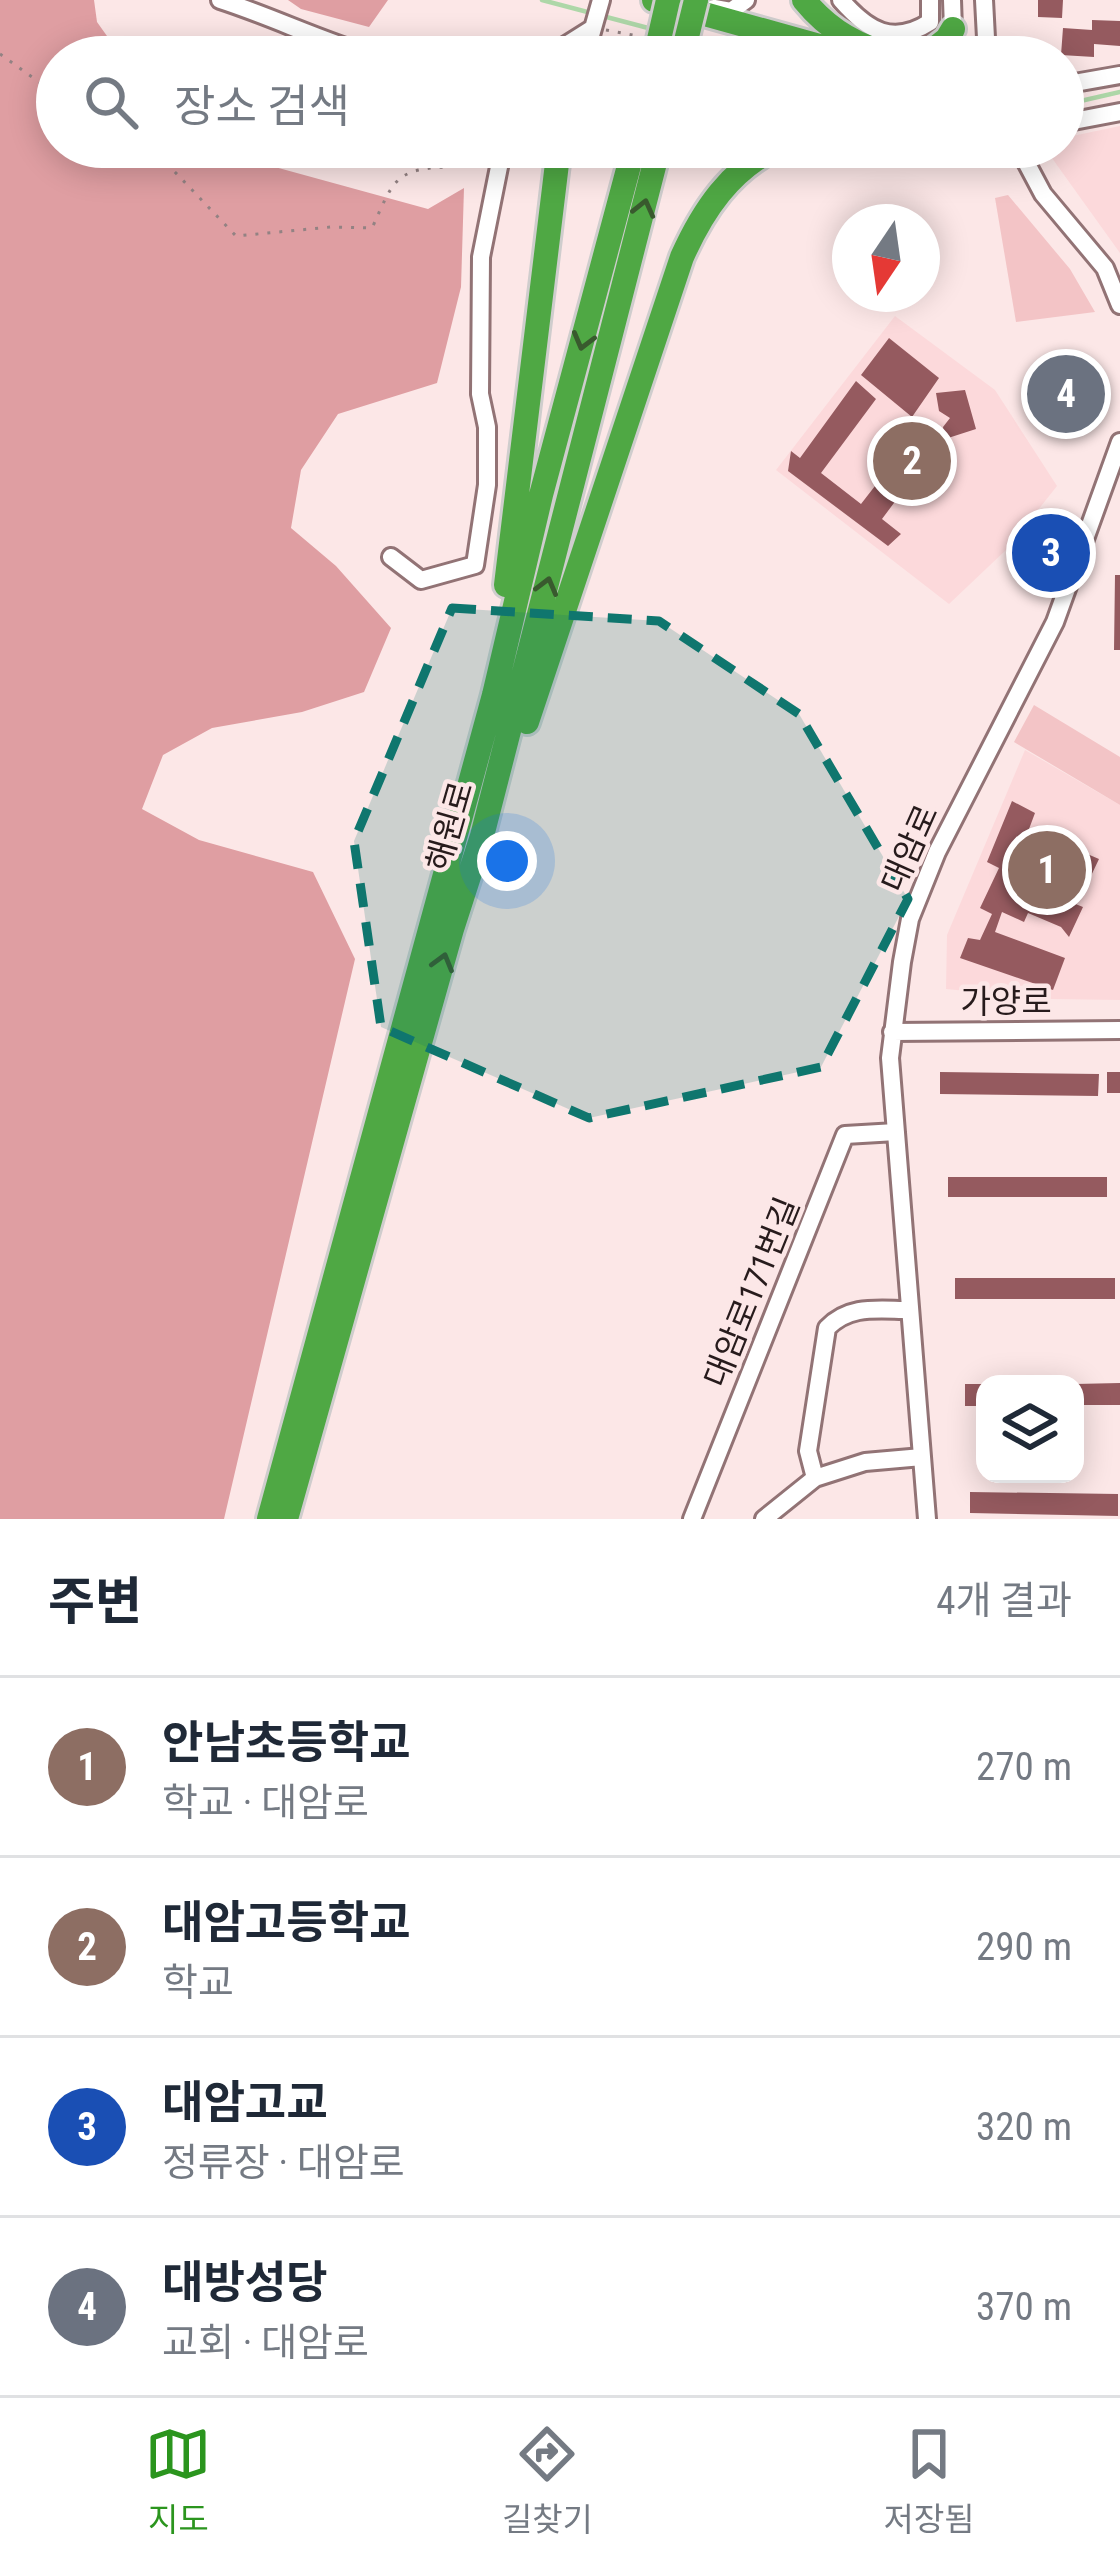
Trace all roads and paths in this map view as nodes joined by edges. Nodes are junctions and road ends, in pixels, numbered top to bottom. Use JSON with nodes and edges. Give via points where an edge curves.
{"nodes":[{"id":1,"x":220,"y":0,"type":"edge"},
{"id":2,"x":601,"y":0,"type":"edge"},
{"id":3,"x":654,"y":0,"type":"edge"},
{"id":4,"x":668,"y":0,"type":"edge"},
{"id":5,"x":693,"y":0,"type":"edge"},
{"id":6,"x":746,"y":0,"type":"edge"},
{"id":7,"x":804,"y":0,"type":"edge"},
{"id":8,"x":841,"y":0,"type":"edge"},
{"id":9,"x":929,"y":0,"type":"edge"},
{"id":10,"x":952,"y":0,"type":"edge"},
{"id":11,"x":984,"y":0,"type":"edge"},
{"id":12,"x":592,"y":28,"type":"junction"},
{"id":13,"x":953,"y":29,"type":"joint"},
{"id":14,"x":637,"y":35,"type":"dead end"},
{"id":15,"x":315,"y":36,"type":"edge"},
{"id":16,"x":580,"y":36,"type":"edge"},
{"id":17,"x":590,"y":36,"type":"edge"},
{"id":18,"x":660,"y":36,"type":"edge"},
{"id":19,"x":686,"y":36,"type":"edge"},
{"id":20,"x":783,"y":36,"type":"edge"},
{"id":21,"x":844,"y":36,"type":"edge"},
{"id":22,"x":949,"y":36,"type":"edge"},
{"id":23,"x":986,"y":36,"type":"edge"},
{"id":24,"x":0,"y":54,"type":"edge"},
{"id":25,"x":1120,"y":75,"type":"edge"},
{"id":26,"x":36,"y":80,"type":"edge"},
{"id":27,"x":1084,"y":81,"type":"edge"},
{"id":28,"x":1120,"y":112,"type":"edge"},
{"id":29,"x":1084,"y":119,"type":"edge"},
{"id":30,"x":170,"y":168,"type":"edge"},
{"id":31,"x":429,"y":168,"type":"edge"},
{"id":32,"x":499,"y":168,"type":"edge"},
{"id":33,"x":557,"y":168,"type":"edge"},
{"id":34,"x":628,"y":168,"type":"edge"},
{"id":35,"x":654,"y":168,"type":"edge"},
{"id":36,"x":743,"y":168,"type":"edge"},
{"id":37,"x":1029,"y":168,"type":"edge"},
{"id":38,"x":1120,"y":305,"type":"edge"},
{"id":39,"x":1120,"y":442,"type":"edge"},
{"id":40,"x":1115,"y":472,"type":"edge"},
{"id":41,"x":391,"y":557,"type":"dead end"},
{"id":42,"x":494,"y":694,"type":"junction"},
{"id":43,"x":482,"y":836,"type":"junction"},
{"id":44,"x":1120,"y":1030,"type":"edge"},
{"id":45,"x":892,"y":1032,"type":"junction"},
{"id":46,"x":896,"y":1132,"type":"junction"},
{"id":47,"x":910,"y":1310,"type":"junction"},
{"id":48,"x":922,"y":1457,"type":"junction"},
{"id":49,"x":815,"y":1478,"type":"junction"},
{"id":50,"x":269,"y":1519,"type":"edge"},
{"id":51,"x":286,"y":1519,"type":"edge"},
{"id":52,"x":692,"y":1519,"type":"edge"},
{"id":53,"x":764,"y":1519,"type":"edge"},
{"id":54,"x":927,"y":1519,"type":"edge"}],
"edges":[{"from":1,"to":15,"type":"street"},
{"from":2,"to":12,"type":"street"},
{"from":3,"to":20,"type":"highway"},
{"from":4,"to":18,"type":"highway","bridge":true},
{"from":5,"to":6,"type":"street","via":[[731,11]]},
{"from":5,"to":19,"type":"highway","bridge":true},
{"from":7,"to":21,"type":"highway"},
{"from":8,"to":9,"type":"street","via":[[863,23],[893,36],[930,22]]},
{"from":10,"to":13,"type":"street"},
{"from":11,"to":23,"type":"street"},
{"from":12,"to":14,"type":"path"},
{"from":12,"to":16,"type":"street"},
{"from":12,"to":17,"type":"street"},
{"from":13,"to":22,"type":"highway"},
{"from":24,"to":26,"type":"path"},
{"from":25,"to":27,"type":"street"},
{"from":28,"to":29,"type":"street"},
{"from":30,"to":31,"type":"path","via":[[236,236],[372,228],[394,179]]},
{"from":32,"to":41,"type":"street","via":[[481,257],[487,485],[475,565],[422,580]]},
{"from":33,"to":42,"type":"highway"},
{"from":34,"to":42,"type":"highway","name":"해원로","one_way":true},
{"from":43,"to":35,"type":"highway","name":"해원로","one_way":true},
{"from":36,"to":43,"type":"highway","via":[[682,257]]},
{"from":37,"to":38,"type":"street","via":[[1105,268]]},
{"from":39,"to":40,"type":"street","name":"대암로"},
{"from":40,"to":45,"type":"street","name":"대암로","via":[[1055,622],[937,852],[910,920]]},
{"from":42,"to":50,"type":"highway","name":"해원로"},
{"from":51,"to":43,"type":"highway","name":"해원로","one_way":true},
{"from":44,"to":45,"type":"street","name":"가양로"},
{"from":45,"to":46,"type":"street","name":"대암로"},
{"from":46,"to":47,"type":"street","name":"대암로"},
{"from":46,"to":52,"type":"street","name":"대암로171번길","via":[[845,1135]]},
{"from":47,"to":48,"type":"street","name":"대암로"},
{"from":47,"to":49,"type":"street","via":[[856,1310],[827,1328],[808,1451]]},
{"from":48,"to":49,"type":"street","via":[[865,1462]]},
{"from":48,"to":54,"type":"street","name":"대암로"},
{"from":49,"to":53,"type":"street"}]}
